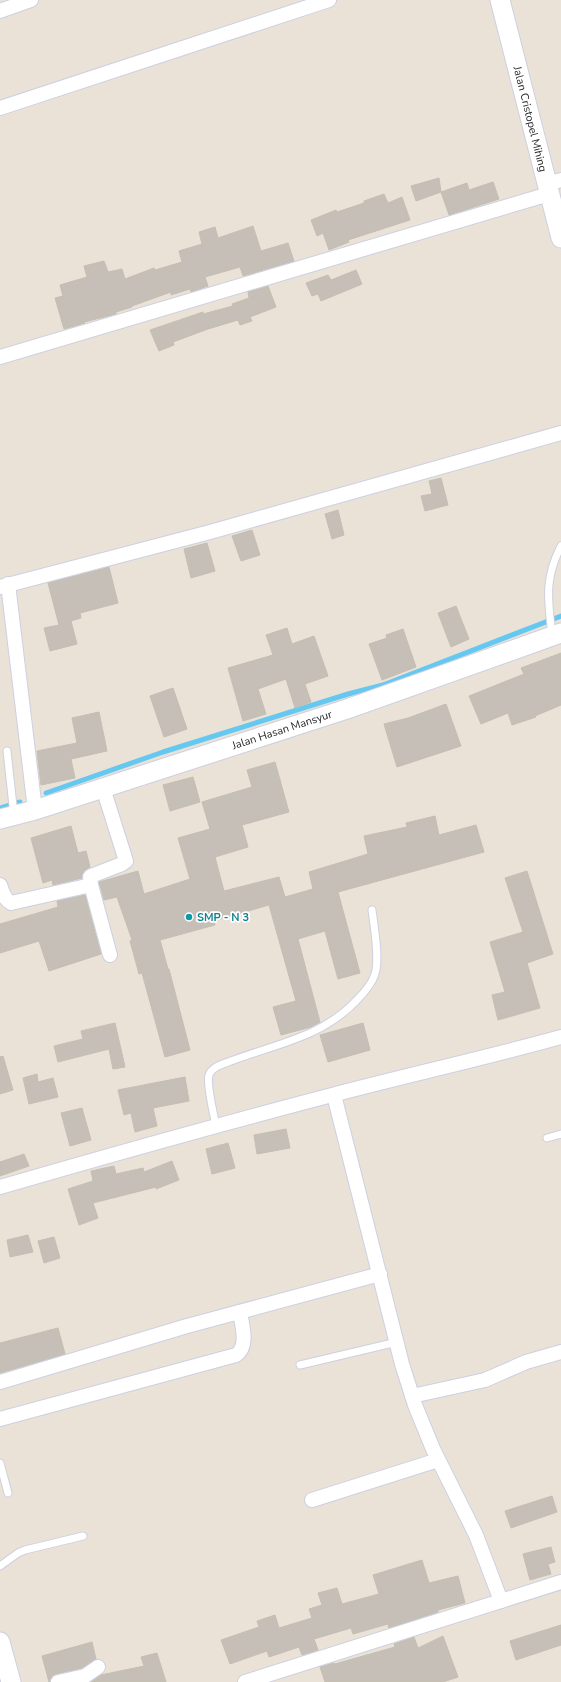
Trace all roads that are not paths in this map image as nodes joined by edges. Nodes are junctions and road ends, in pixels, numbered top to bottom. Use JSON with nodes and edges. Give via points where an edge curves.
{"nodes":[{"id":1,"x":31,"y":0,"type":"edge"},
{"id":2,"x":330,"y":0,"type":"edge"},
{"id":3,"x":500,"y":0,"type":"edge"},
{"id":4,"x":0,"y":11,"type":"edge"},
{"id":5,"x":0,"y":108,"type":"edge"},
{"id":6,"x":552,"y":186,"type":"edge"},
{"id":7,"x":561,"y":238,"type":"edge"},
{"id":8,"x":0,"y":357,"type":"edge"},
{"id":9,"x":561,"y":433,"type":"edge"},
{"id":10,"x":561,"y":546,"type":"edge"},
{"id":11,"x":4,"y":586,"type":"edge"},
{"id":12,"x":556,"y":635,"type":"edge"},
{"id":13,"x":7,"y":751,"type":"dead end"},
{"id":14,"x":103,"y":788,"type":"junction"},
{"id":15,"x":35,"y":810,"type":"junction"},
{"id":16,"x":7,"y":817,"type":"edge"},
{"id":17,"x":0,"y":885,"type":"edge"},
{"id":18,"x":91,"y":885,"type":"junction"},
{"id":19,"x":372,"y":910,"type":"dead end"},
{"id":20,"x":110,"y":955,"type":"dead end"},
{"id":21,"x":561,"y":1037,"type":"edge"},
{"id":22,"x":334,"y":1094,"type":"junction"},
{"id":23,"x":216,"y":1126,"type":"junction"},
{"id":24,"x":561,"y":1134,"type":"edge"},
{"id":25,"x":547,"y":1138,"type":"dead end"},
{"id":26,"x":0,"y":1187,"type":"edge"},
{"id":27,"x":380,"y":1274,"type":"junction"},
{"id":28,"x":240,"y":1312,"type":"junction"},
{"id":29,"x":397,"y":1342,"type":"junction"},
{"id":30,"x":561,"y":1352,"type":"edge"},
{"id":31,"x":300,"y":1365,"type":"dead end"},
{"id":32,"x":0,"y":1382,"type":"edge"},
{"id":33,"x":412,"y":1396,"type":"junction"},
{"id":34,"x":0,"y":1419,"type":"edge"},
{"id":35,"x":438,"y":1460,"type":"junction"},
{"id":36,"x":0,"y":1463,"type":"edge"},
{"id":37,"x":1,"y":1471,"type":"edge"},
{"id":38,"x":8,"y":1494,"type":"dead end"},
{"id":39,"x":312,"y":1500,"type":"dead end"},
{"id":40,"x":83,"y":1536,"type":"dead end"},
{"id":41,"x":0,"y":1566,"type":"edge"},
{"id":42,"x":561,"y":1582,"type":"edge"},
{"id":43,"x":501,"y":1601,"type":"junction"},
{"id":44,"x":0,"y":1642,"type":"edge"},
{"id":45,"x":3,"y":1664,"type":"edge"},
{"id":46,"x":98,"y":1667,"type":"dead end"},
{"id":47,"x":11,"y":1682,"type":"edge"},
{"id":48,"x":58,"y":1682,"type":"edge"},
{"id":49,"x":245,"y":1682,"type":"edge"}],
"edges":[{"from":1,"to":4,"type":"street"},
{"from":2,"to":5,"type":"street"},
{"from":3,"to":6,"type":"street","name":"Jalan Cristopel Mihing"},
{"from":6,"to":7,"type":"street","name":"Jalan Cristopel Mihing"},
{"from":6,"to":8,"type":"street"},
{"from":9,"to":11,"type":"street","via":[[210,532]]},
{"from":10,"to":12,"type":"lane","via":[[552,566],[548,591]]},
{"from":11,"to":15,"type":"street"},
{"from":12,"to":14,"type":"street","name":"Jalan Hasan Mansyur","via":[[347,709]]},
{"from":13,"to":16,"type":"lane"},
{"from":14,"to":15,"type":"street","name":"Jalan Hasan Mansyur"},
{"from":14,"to":18,"type":"street","via":[[126,861],[91,876]]},
{"from":15,"to":16,"type":"street","name":"Jalan Hasan Mansyur"},
{"from":17,"to":18,"type":"street","via":[[3,894],[11,903]]},
{"from":18,"to":20,"type":"street"},
{"from":19,"to":23,"type":"lane","via":[[377,943],[376,973],[366,991],[339,1017],[311,1034],[248,1054],[213,1069],[208,1077]]},
{"from":21,"to":22,"type":"street"},
{"from":22,"to":23,"type":"street"},
{"from":22,"to":27,"type":"street"},
{"from":23,"to":26,"type":"street"},
{"from":24,"to":25,"type":"lane"},
{"from":27,"to":28,"type":"street"},
{"from":27,"to":29,"type":"street"},
{"from":28,"to":32,"type":"street"},
{"from":28,"to":34,"type":"street","via":[[244,1344],[236,1355]]},
{"from":29,"to":31,"type":"lane"},
{"from":29,"to":33,"type":"street"},
{"from":30,"to":33,"type":"street","via":[[526,1362],[485,1380]]},
{"from":33,"to":35,"type":"street"},
{"from":35,"to":39,"type":"street"},
{"from":35,"to":43,"type":"street","via":[[476,1535]]},
{"from":36,"to":37,"type":"lane"},
{"from":37,"to":38,"type":"lane"},
{"from":40,"to":41,"type":"lane","via":[[25,1550]]},
{"from":42,"to":43,"type":"street"},
{"from":43,"to":49,"type":"street"},
{"from":44,"to":45,"type":"street"},
{"from":45,"to":47,"type":"street"},
{"from":46,"to":48,"type":"street","via":[[85,1676]]}]}
